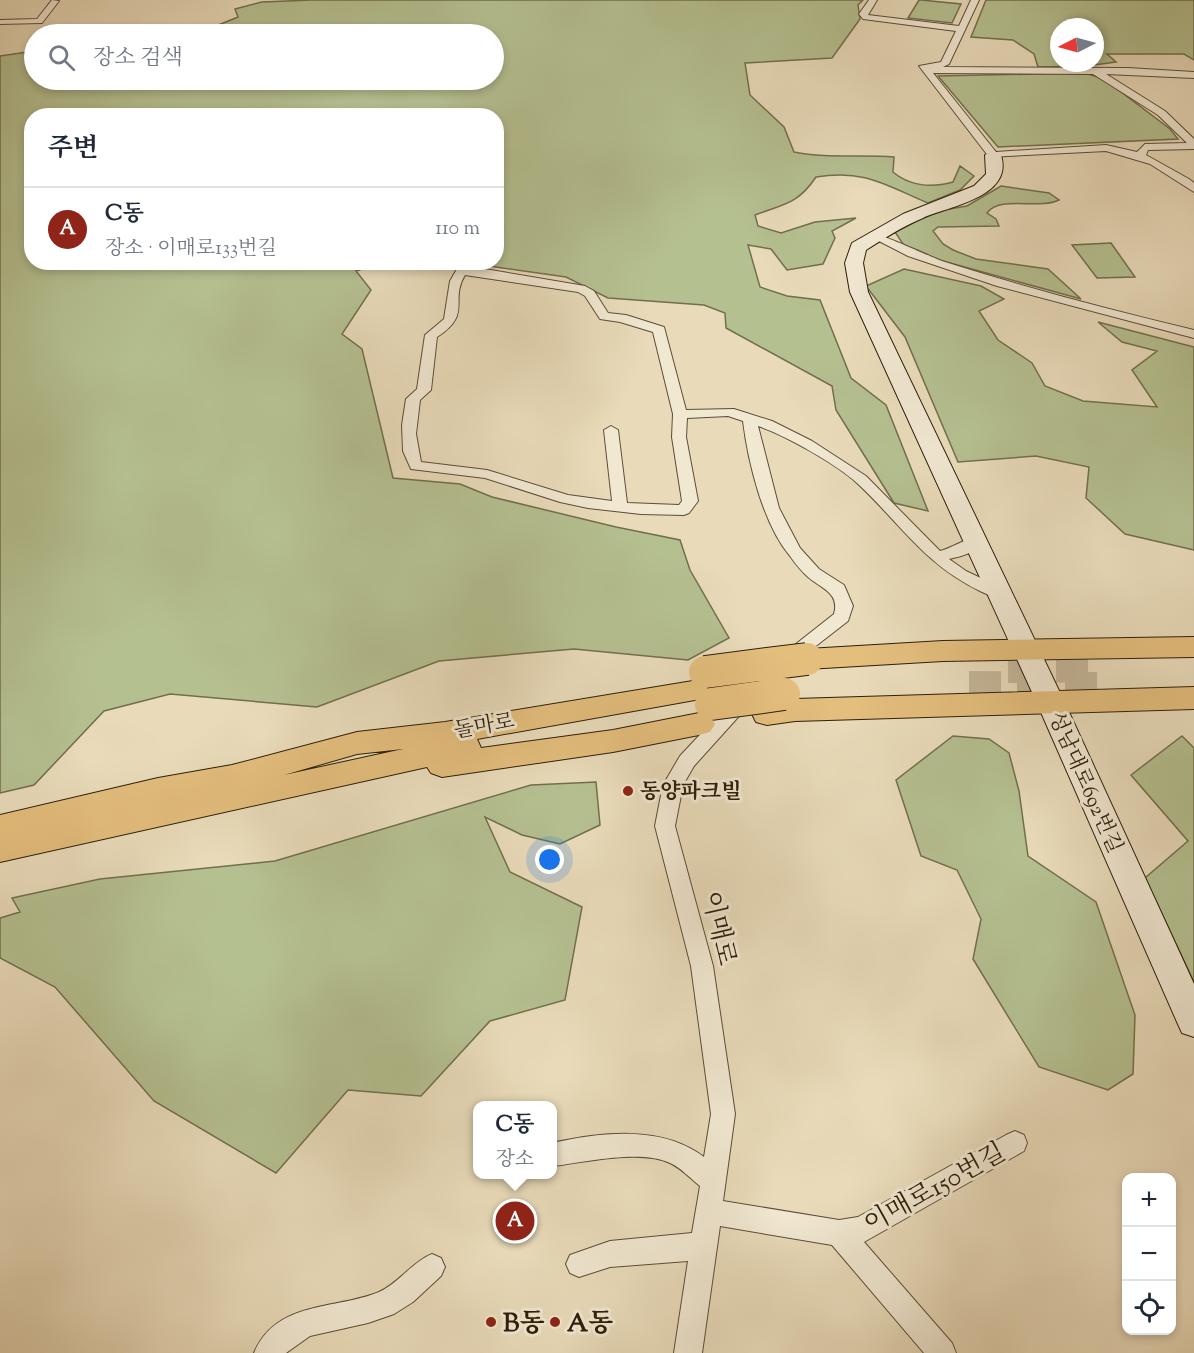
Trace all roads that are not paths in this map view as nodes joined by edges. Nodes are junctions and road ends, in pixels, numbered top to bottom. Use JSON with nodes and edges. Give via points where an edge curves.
{"nodes":[{"id":1,"x":873,"y":0,"type":"edge"},
{"id":2,"x":975,"y":0,"type":"edge"},
{"id":3,"x":54,"y":1,"type":"edge"},
{"id":4,"x":0,"y":22,"type":"edge"},
{"id":5,"x":962,"y":29,"type":"junction"},
{"id":6,"x":924,"y":68,"type":"junction"},
{"id":7,"x":1050,"y":69,"type":"edge"},
{"id":8,"x":1104,"y":71,"type":"edge"},
{"id":9,"x":1096,"y":72,"type":"edge"},
{"id":10,"x":1194,"y":75,"type":"edge"},
{"id":11,"x":1194,"y":145,"type":"edge"},
{"id":12,"x":1145,"y":147,"type":"junction"},
{"id":13,"x":1106,"y":148,"type":"junction"},
{"id":14,"x":993,"y":154,"type":"junction"},
{"id":15,"x":1139,"y":157,"type":"junction"},
{"id":16,"x":1194,"y":189,"type":"edge"},
{"id":17,"x":877,"y":236,"type":"junction"},
{"id":18,"x":1194,"y":323,"type":"edge"},
{"id":19,"x":1189,"y":333,"type":"edge"},
{"id":20,"x":680,"y":414,"type":"junction"},
{"id":21,"x":750,"y":419,"type":"junction"},
{"id":22,"x":611,"y":430,"type":"dead end"},
{"id":23,"x":620,"y":507,"type":"junction"},
{"id":24,"x":976,"y":542,"type":"junction"},
{"id":25,"x":936,"y":557,"type":"junction"},
{"id":26,"x":1000,"y":594,"type":"junction"},
{"id":27,"x":1194,"y":647,"type":"edge"},
{"id":28,"x":1025,"y":649,"type":"junction"},
{"id":29,"x":1194,"y":666,"type":"edge"},
{"id":30,"x":972,"y":678,"type":"tunnel mouth"},
{"id":31,"x":1194,"y":685,"type":"edge"},
{"id":32,"x":788,"y":686,"type":"junction"},
{"id":33,"x":710,"y":696,"type":"junction"},
{"id":34,"x":1194,"y":698,"type":"edge"},
{"id":35,"x":1050,"y":702,"type":"junction"},
{"id":36,"x":0,"y":828,"type":"edge"},
{"id":37,"x":0,"y":849,"type":"edge"},
{"id":38,"x":1194,"y":1022,"type":"edge"},
{"id":39,"x":1015,"y":1143,"type":"dead end"},
{"id":40,"x":557,"y":1154,"type":"edge"},
{"id":41,"x":715,"y":1182,"type":"junction"},
{"id":42,"x":710,"y":1212,"type":"junction"},
{"id":43,"x":839,"y":1233,"type":"junction"},
{"id":44,"x":705,"y":1242,"type":"junction"},
{"id":45,"x":579,"y":1264,"type":"dead end"},
{"id":46,"x":432,"y":1267,"type":"dead end"},
{"id":47,"x":268,"y":1353,"type":"edge"},
{"id":48,"x":688,"y":1353,"type":"edge"},
{"id":49,"x":942,"y":1353,"type":"edge"}],
"edges":[{"from":1,"to":5,"type":"street","via":[[863,14],[866,17]]},
{"from":2,"to":5,"type":"street"},
{"from":3,"to":4,"type":"street","via":[[39,21]]},
{"from":5,"to":6,"type":"street","via":[[945,64]]},
{"from":6,"to":7,"type":"street"},
{"from":6,"to":14,"type":"street"},
{"from":8,"to":10,"type":"street"},
{"from":9,"to":11,"type":"street","via":[[1187,135]]},
{"from":11,"to":12,"type":"street"},
{"from":12,"to":13,"type":"street"},
{"from":12,"to":15,"type":"street"},
{"from":13,"to":14,"type":"street"},
{"from":13,"to":15,"type":"street"},
{"from":14,"to":17,"type":"street","via":[[994,174],[988,183]]},
{"from":15,"to":16,"type":"street","via":[[1179,174]]},
{"from":17,"to":19,"type":"street","via":[[919,259]]},
{"from":17,"to":24,"type":"street","name":"성남대로692번길","via":[[858,248],[854,263],[859,292]]},
{"from":18,"to":19,"type":"street"},
{"from":20,"to":21,"type":"street","via":[[729,412]]},
{"from":20,"to":23,"type":"street","via":[[679,437],[690,501],[684,510]]},
{"from":20,"to":23,"type":"street","via":[[659,330],[604,316],[590,294],[581,289],[473,271],[458,276],[452,319],[431,335],[424,390],[413,399],[411,459],[416,466],[487,474],[565,499]]},
{"from":21,"to":25,"type":"street","via":[[807,444],[861,478]]},
{"from":21,"to":41,"type":"street","name":"이매로","via":[[771,508],[793,550],[813,573],[838,589],[845,606],[842,617],[803,645],[746,697],[687,761],[670,798],[665,826],[702,966],[723,1107]]},
{"from":22,"to":23,"type":"street"},
{"from":24,"to":25,"type":"street","via":[[961,551]]},
{"from":24,"to":26,"type":"street","name":"성남대로692번길"},
{"from":25,"to":26,"type":"street","via":[[960,575]]},
{"from":26,"to":28,"type":"street","name":"성남대로692번길"},
{"from":27,"to":28,"type":"main road"},
{"from":28,"to":32,"type":"main road"},
{"from":28,"to":35,"type":"street","name":"성남대로692번길"},
{"from":29,"to":31,"type":"main road","via":[[1093,677]]},
{"from":30,"to":32,"type":"main road","name":"돌마로"},
{"from":32,"to":33,"type":"main road"},
{"from":32,"to":33,"type":"main road","name":"돌마로"},
{"from":32,"to":35,"type":"main road","via":[[795,710]]},
{"from":33,"to":36,"type":"main road","name":"돌마로","via":[[357,743],[232,777],[158,790]]},
{"from":33,"to":37,"type":"main road","via":[[613,741],[323,779]]},
{"from":34,"to":35,"type":"main road"},
{"from":35,"to":38,"type":"street","name":"성남대로692번길"},
{"from":39,"to":43,"type":"street","name":"이매로150번길","via":[[861,1230]]},
{"from":40,"to":41,"type":"street","via":[[607,1147],[674,1152]]},
{"from":41,"to":42,"type":"street","name":"이매로"},
{"from":42,"to":43,"type":"street","name":"이매로150번길"},
{"from":42,"to":44,"type":"street","name":"이매로"},
{"from":43,"to":49,"type":"street"},
{"from":44,"to":45,"type":"street","via":[[684,1249],[610,1254]]},
{"from":44,"to":48,"type":"street","name":"이매로"},
{"from":46,"to":47,"type":"street","via":[[386,1304],[311,1320],[279,1338]]}]}
